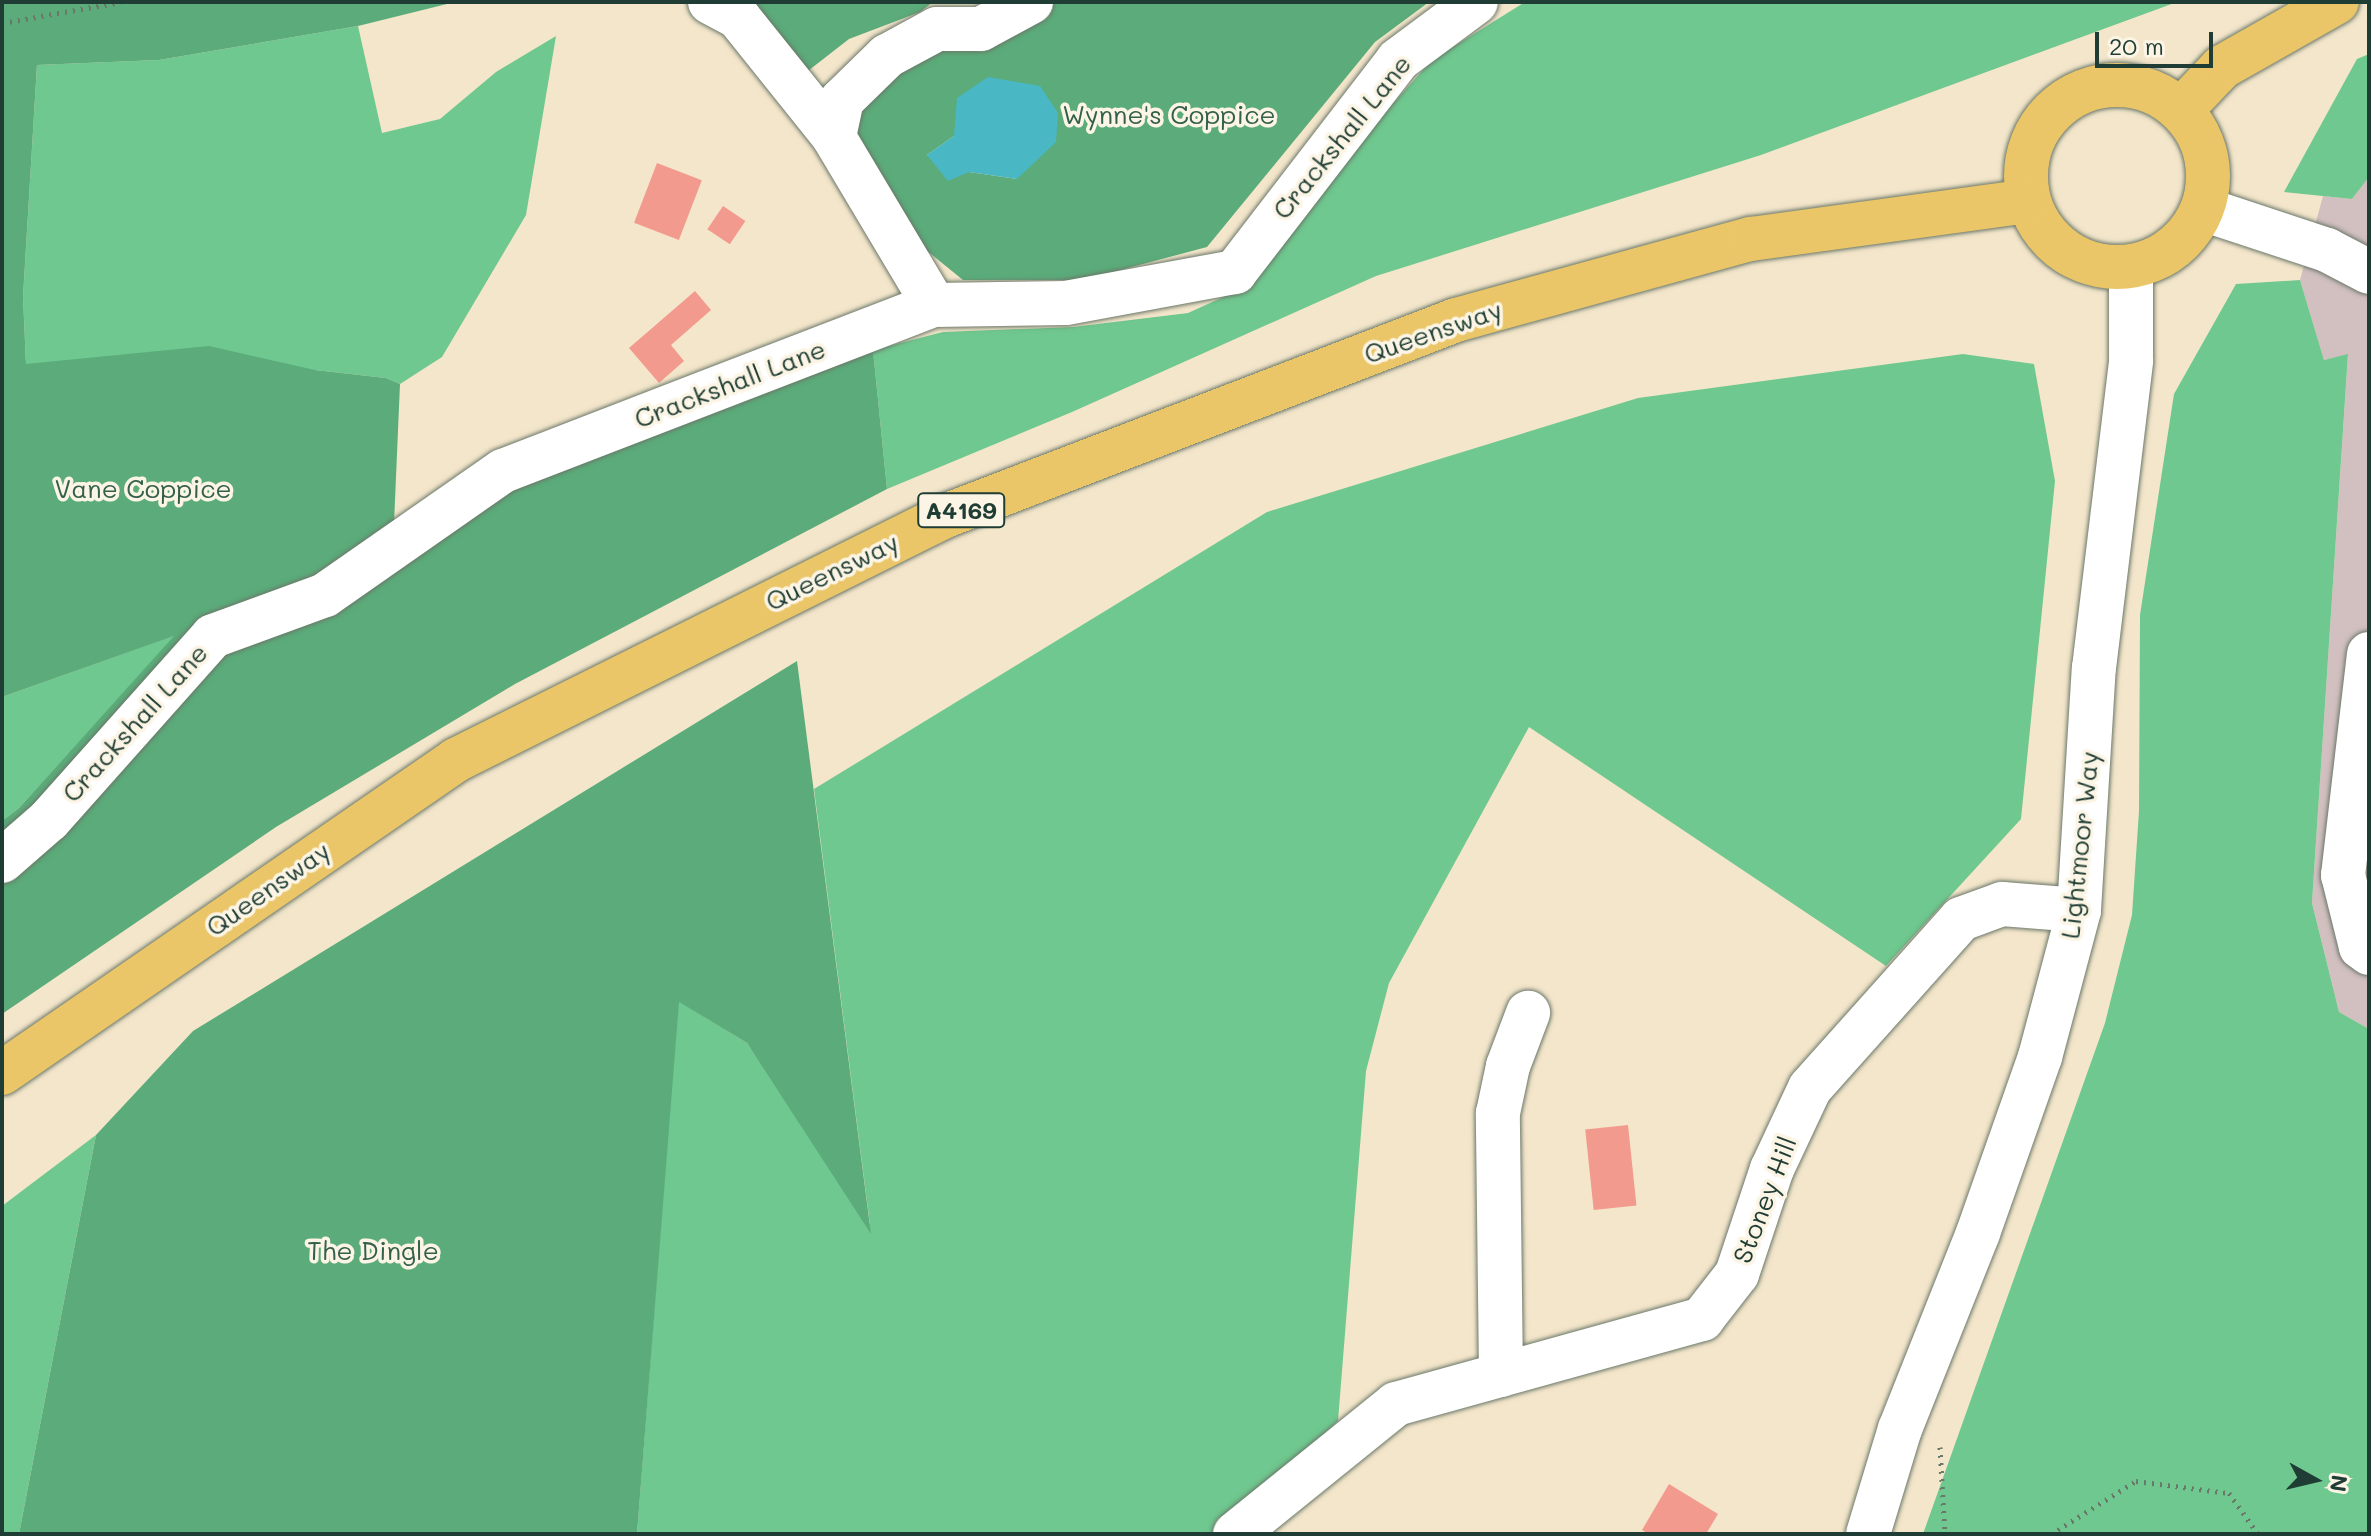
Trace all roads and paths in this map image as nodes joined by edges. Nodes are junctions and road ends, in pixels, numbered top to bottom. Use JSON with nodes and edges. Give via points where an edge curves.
{"nodes":[{"id":1,"x":121,"y":2,"type":"edge"},
{"id":2,"x":710,"y":2,"type":"edge"},
{"id":3,"x":1031,"y":2,"type":"edge"},
{"id":4,"x":1476,"y":2,"type":"edge"},
{"id":5,"x":2328,"y":4,"type":"edge"},
{"id":6,"x":2,"y":23,"type":"edge"},
{"id":7,"x":2181,"y":110,"type":"junction"},
{"id":8,"x":834,"y":137,"type":"junction"},
{"id":9,"x":2028,"y":201,"type":"junction"},
{"id":10,"x":2203,"y":209,"type":"junction"},
{"id":11,"x":2131,"y":267,"type":"junction"},
{"id":12,"x":2369,"y":272,"type":"edge"},
{"id":13,"x":934,"y":305,"type":"junction"},
{"id":14,"x":2369,"y":654,"type":"edge"},
{"id":15,"x":2,"y":861,"type":"edge"},
{"id":16,"x":2079,"y":910,"type":"junction"},
{"id":17,"x":2369,"y":953,"type":"edge"},
{"id":18,"x":1528,"y":1013,"type":"dead end"},
{"id":19,"x":2,"y":1073,"type":"edge"},
{"id":20,"x":1501,"y":1375,"type":"junction"},
{"id":21,"x":1235,"y":1534,"type":"edge"},
{"id":22,"x":1868,"y":1534,"type":"edge"},
{"id":23,"x":2051,"y":1534,"type":"edge"},
{"id":24,"x":2258,"y":1534,"type":"edge"}],
"edges":[{"from":1,"to":6,"type":"path"},
{"from":2,"to":8,"type":"street","via":[[738,17]]},
{"from":3,"to":8,"type":"street","via":[[981,29],[937,29],[887,56],[842,100]]},
{"from":4,"to":13,"type":"street","name":"Crackshall Lane","via":[[1398,60],[1235,272],[1066,303]]},
{"from":5,"to":7,"type":"main road","via":[[2222,67]]},
{"from":7,"to":9,"type":"main road","via":[[2157,92],[2128,84],[2098,85],[2070,96],[2047,116],[2032,141],[2025,171]]},
{"from":7,"to":10,"type":"main road","via":[[2198,131],[2207,156]]},
{"from":8,"to":13,"type":"street"},
{"from":9,"to":11,"type":"main road","via":[[2056,245],[2079,260]]},
{"from":9,"to":19,"type":"main road","name":"Queensway","number":"A4169","via":[[1751,239],[1456,320],[945,516],[456,760]]},
{"from":10,"to":11,"type":"main road","via":[[2175,247]]},
{"from":10,"to":12,"type":"street","via":[[2327,250]]},
{"from":11,"to":16,"type":"street","name":"Lightmoor Way","via":[[2131,360],[2094,668]]},
{"from":13,"to":15,"type":"street","name":"Crackshall Lane","via":[[503,471],[325,595],[213,636],[49,820]]},
{"from":14,"to":17,"type":"street","via":[[2343,875],[2361,947]]},
{"from":16,"to":20,"type":"street","name":"Stoney Hill","via":[[2002,904],[1961,919],[1810,1088],[1772,1169],[1737,1274],[1702,1319]]},
{"from":16,"to":22,"type":"street","name":"Lightmoor Way","via":[[2040,1057],[1900,1429]]},
{"from":18,"to":20,"type":"street","via":[[1498,1113]]},
{"from":20,"to":21,"type":"street","name":"Stoney Hill","via":[[1396,1404]]},
{"from":23,"to":24,"type":"path","via":[[2136,1481],[2229,1493]]}]}
